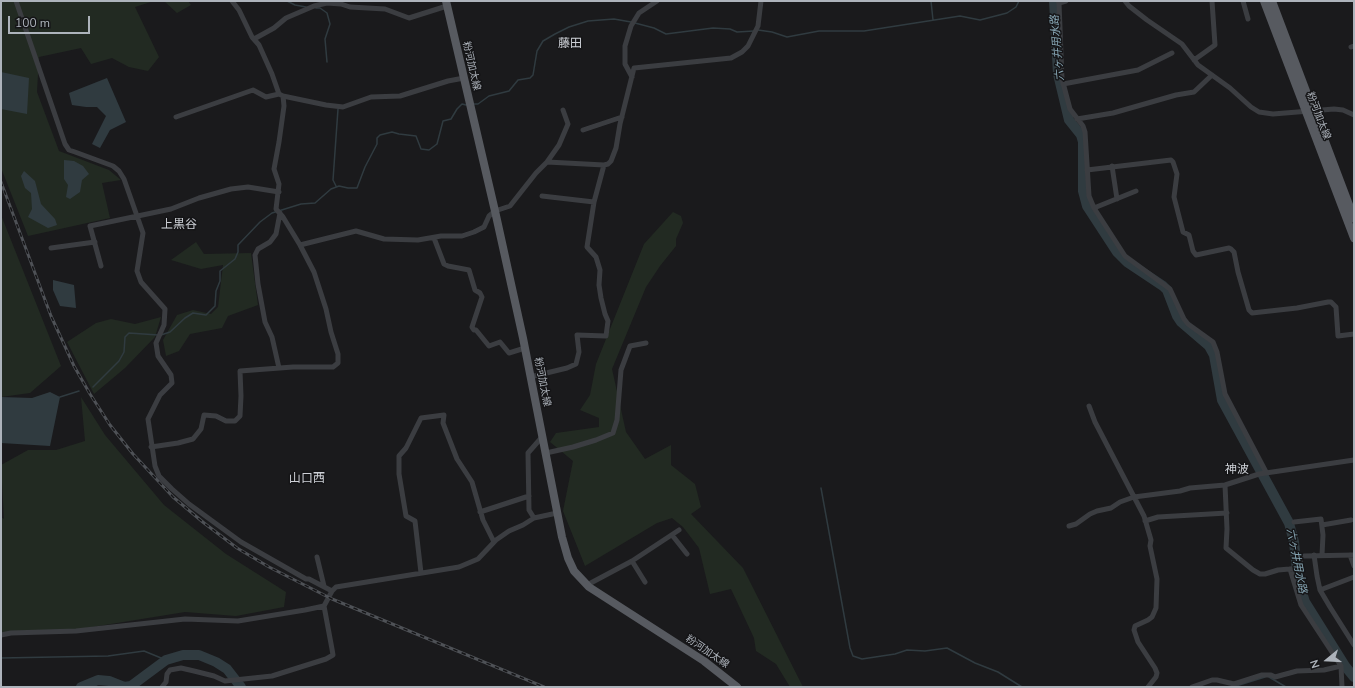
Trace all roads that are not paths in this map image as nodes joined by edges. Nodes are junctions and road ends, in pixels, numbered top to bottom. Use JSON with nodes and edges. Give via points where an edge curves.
{"nodes":[{"id":1,"x":16,"y":1,"type":"edge"},
{"id":2,"x":232,"y":1,"type":"edge"},
{"id":3,"x":657,"y":1,"type":"edge"},
{"id":4,"x":761,"y":1,"type":"edge"},
{"id":5,"x":1066,"y":1,"type":"edge"},
{"id":6,"x":1125,"y":1,"type":"edge"},
{"id":7,"x":1212,"y":1,"type":"edge"},
{"id":8,"x":1243,"y":1,"type":"edge"},
{"id":9,"x":1264,"y":1,"type":"edge"},
{"id":10,"x":1272,"y":1,"type":"edge"},
{"id":11,"x":1059,"y":2,"type":"edge"},
{"id":12,"x":446,"y":4,"type":"edge"},
{"id":13,"x":1248,"y":19,"type":"dead end"},
{"id":14,"x":254,"y":39,"type":"junction"},
{"id":15,"x":1172,"y":53,"type":"dead end"},
{"id":16,"x":1194,"y":60,"type":"junction"},
{"id":17,"x":1212,"y":75,"type":"junction"},
{"id":18,"x":632,"y":77,"type":"junction"},
{"id":19,"x":464,"y":78,"type":"junction"},
{"id":20,"x":1063,"y":84,"type":"junction"},
{"id":21,"x":281,"y":95,"type":"junction"},
{"id":22,"x":563,"y":110,"type":"dead end"},
{"id":23,"x":1310,"y":112,"type":"junction"},
{"id":24,"x":1354,"y":115,"type":"edge"},
{"id":25,"x":176,"y":117,"type":"dead end"},
{"id":26,"x":622,"y":117,"type":"junction"},
{"id":27,"x":1077,"y":119,"type":"junction"},
{"id":28,"x":583,"y":130,"type":"dead end"},
{"id":29,"x":547,"y":162,"type":"junction"},
{"id":30,"x":604,"y":165,"type":"junction"},
{"id":31,"x":1112,"y":166,"type":"junction"},
{"id":32,"x":1087,"y":170,"type":"junction"},
{"id":33,"x":279,"y":192,"type":"junction"},
{"id":34,"x":1136,"y":192,"type":"dead end"},
{"id":35,"x":542,"y":196,"type":"dead end"},
{"id":36,"x":1117,"y":199,"type":"junction"},
{"id":37,"x":594,"y":202,"type":"junction"},
{"id":38,"x":1094,"y":208,"type":"junction"},
{"id":39,"x":495,"y":211,"type":"junction"},
{"id":40,"x":280,"y":213,"type":"junction"},
{"id":41,"x":138,"y":217,"type":"junction"},
{"id":42,"x":1354,"y":218,"type":"edge"},
{"id":43,"x":434,"y":238,"type":"junction"},
{"id":44,"x":1354,"y":238,"type":"edge"},
{"id":45,"x":95,"y":242,"type":"junction"},
{"id":46,"x":300,"y":245,"type":"junction"},
{"id":47,"x":51,"y":248,"type":"dead end"},
{"id":48,"x":101,"y":266,"type":"dead end"},
{"id":49,"x":1354,"y":334,"type":"edge"},
{"id":50,"x":646,"y":343,"type":"dead end"},
{"id":51,"x":525,"y":348,"type":"junction"},
{"id":52,"x":279,"y":368,"type":"junction"},
{"id":53,"x":530,"y":377,"type":"junction"},
{"id":54,"x":1089,"y":406,"type":"dead end"},
{"id":55,"x":542,"y":438,"type":"junction"},
{"id":56,"x":151,"y":447,"type":"junction"},
{"id":57,"x":546,"y":453,"type":"junction"},
{"id":58,"x":1354,"y":460,"type":"edge"},
{"id":59,"x":1263,"y":473,"type":"junction"},
{"id":60,"x":1225,"y":485,"type":"junction"},
{"id":61,"x":529,"y":496,"type":"junction"},
{"id":62,"x":1134,"y":497,"type":"junction"},
{"id":63,"x":480,"y":512,"type":"junction"},
{"id":64,"x":557,"y":513,"type":"junction"},
{"id":65,"x":1227,"y":513,"type":"junction"},
{"id":66,"x":534,"y":518,"type":"junction"},
{"id":67,"x":1351,"y":520,"type":"dead end"},
{"id":68,"x":1145,"y":521,"type":"junction"},
{"id":69,"x":1294,"y":522,"type":"dead end"},
{"id":70,"x":1322,"y":524,"type":"junction"},
{"id":71,"x":1069,"y":526,"type":"dead end"},
{"id":72,"x":679,"y":530,"type":"dead end"},
{"id":73,"x":672,"y":535,"type":"junction"},
{"id":74,"x":494,"y":542,"type":"junction"},
{"id":75,"x":687,"y":554,"type":"dead end"},
{"id":76,"x":1314,"y":555,"type":"junction"},
{"id":77,"x":1322,"y":555,"type":"junction"},
{"id":78,"x":1352,"y":555,"type":"edge"},
{"id":79,"x":317,"y":557,"type":"dead end"},
{"id":80,"x":632,"y":561,"type":"junction"},
{"id":81,"x":1354,"y":566,"type":"edge"},
{"id":82,"x":1294,"y":569,"type":"junction"},
{"id":83,"x":421,"y":572,"type":"junction"},
{"id":84,"x":1354,"y":577,"type":"edge"},
{"id":85,"x":645,"y":582,"type":"dead end"},
{"id":86,"x":587,"y":584,"type":"junction"},
{"id":87,"x":324,"y":586,"type":"junction"},
{"id":88,"x":1320,"y":590,"type":"junction"},
{"id":89,"x":332,"y":591,"type":"junction"},
{"id":90,"x":324,"y":606,"type":"junction"},
{"id":91,"x":1,"y":635,"type":"edge"},
{"id":92,"x":1354,"y":644,"type":"edge"},
{"id":93,"x":1341,"y":666,"type":"junction"},
{"id":94,"x":162,"y":687,"type":"edge"},
{"id":95,"x":737,"y":687,"type":"edge"},
{"id":96,"x":1148,"y":687,"type":"edge"},
{"id":97,"x":1192,"y":687,"type":"edge"},
{"id":98,"x":1342,"y":687,"type":"edge"}],
"edges":[{"from":1,"to":41,"type":"street","via":[[65,144],[69,150],[113,166],[119,171]]},
{"from":2,"to":14,"type":"street"},
{"from":3,"to":18,"type":"street","via":[[639,13],[631,26],[625,46],[625,58]]},
{"from":4,"to":18,"type":"street","via":[[758,26],[742,52],[731,58],[634,68]]},
{"from":5,"to":11,"type":"street"},
{"from":6,"to":16,"type":"street","via":[[1182,44]]},
{"from":7,"to":16,"type":"street","via":[[1215,45]]},
{"from":8,"to":13,"type":"street"},
{"from":9,"to":23,"type":"main road","name":"粉河加太線"},
{"from":10,"to":23,"type":"main road","name":"粉河加太線"},
{"from":11,"to":20,"type":"street"},
{"from":12,"to":14,"type":"street","via":[[409,18],[385,9],[327,3],[286,18]]},
{"from":12,"to":19,"type":"main road","name":"粉河加太線"},
{"from":14,"to":21,"type":"street","via":[[265,57]]},
{"from":15,"to":20,"type":"street","via":[[1138,70]]},
{"from":16,"to":17,"type":"street"},
{"from":17,"to":23,"type":"street","via":[[1259,112]]},
{"from":17,"to":27,"type":"street","via":[[1194,92],[1113,113]]},
{"from":18,"to":26,"type":"street"},
{"from":19,"to":21,"type":"street","via":[[400,96],[371,97],[344,107],[326,106]]},
{"from":19,"to":39,"type":"main road","name":"粉河加太線"},
{"from":20,"to":27,"type":"street","via":[[1070,109]]},
{"from":21,"to":25,"type":"street","via":[[266,97],[253,90]]},
{"from":21,"to":33,"type":"street","via":[[284,106],[274,169]]},
{"from":22,"to":29,"type":"street","via":[[568,124],[559,145]]},
{"from":23,"to":24,"type":"street","via":[[1343,110]]},
{"from":23,"to":42,"type":"main road","name":"粉河加太線"},
{"from":23,"to":44,"type":"main road","name":"粉河加太線"},
{"from":26,"to":28,"type":"street"},
{"from":26,"to":30,"type":"street","via":[[616,148],[611,161]]},
{"from":27,"to":32,"type":"street","via":[[1085,132]]},
{"from":29,"to":30,"type":"street"},
{"from":29,"to":39,"type":"street","via":[[510,206]]},
{"from":30,"to":37,"type":"street"},
{"from":31,"to":32,"type":"street"},
{"from":31,"to":36,"type":"street"},
{"from":31,"to":49,"type":"street","via":[[1171,160],[1173,162],[1177,174],[1174,197],[1183,232],[1189,235],[1192,251],[1196,255],[1231,248],[1252,313],[1331,302],[1336,307],[1338,336]]},
{"from":32,"to":38,"type":"street","via":[[1088,196]]},
{"from":33,"to":40,"type":"street","via":[[276,209]]},
{"from":33,"to":41,"type":"street","via":[[248,187],[231,189]]},
{"from":34,"to":36,"type":"street"},
{"from":35,"to":37,"type":"street"},
{"from":36,"to":38,"type":"street"},
{"from":37,"to":53,"type":"street","via":[[587,247],[596,257],[600,270],[601,298],[608,321],[606,336],[577,335],[579,352],[576,364]]},
{"from":38,"to":59,"type":"street","via":[[1126,256],[1170,289],[1188,324],[1213,342],[1226,398]]},
{"from":39,"to":43,"type":"street","via":[[484,226],[474,232],[462,236]]},
{"from":39,"to":51,"type":"main road","name":"粉河加太線"},
{"from":40,"to":46,"type":"street"},
{"from":40,"to":52,"type":"street","via":[[276,234],[270,242],[258,249],[255,255],[265,322],[272,337]]},
{"from":41,"to":45,"type":"street","via":[[90,226]]},
{"from":41,"to":56,"type":"street","via":[[143,233],[137,271],[141,282],[165,309],[164,325],[156,343],[158,356],[171,375],[172,383],[160,395],[148,419]]},
{"from":43,"to":46,"type":"street","via":[[384,239],[356,231]]},
{"from":43,"to":51,"type":"street","via":[[444,264],[469,270],[475,290],[482,297],[472,327],[474,330],[489,346],[500,342],[509,353]]},
{"from":45,"to":47,"type":"street"},
{"from":45,"to":48,"type":"street"},
{"from":46,"to":52,"type":"street","via":[[314,272],[326,309],[338,363],[333,367]]},
{"from":50,"to":57,"type":"street","via":[[630,346],[621,370],[617,420],[613,433]]},
{"from":51,"to":53,"type":"main road","name":"粉河加太線"},
{"from":52,"to":56,"type":"street","via":[[240,371],[240,416],[235,420],[226,421],[216,416],[204,415],[201,429],[193,439]]},
{"from":53,"to":55,"type":"main road","name":"粉河加太線"},
{"from":54,"to":62,"type":"street"},
{"from":55,"to":57,"type":"main road","name":"粉河加太線"},
{"from":55,"to":61,"type":"street","via":[[528,453]]},
{"from":56,"to":87,"type":"street","via":[[159,476],[189,504],[241,542],[292,572]]},
{"from":57,"to":64,"type":"main road","name":"粉河加太線"},
{"from":58,"to":59,"type":"street"},
{"from":59,"to":60,"type":"street"},
{"from":60,"to":62,"type":"street"},
{"from":60,"to":65,"type":"street"},
{"from":61,"to":63,"type":"street"},
{"from":61,"to":66,"type":"street","via":[[529,510]]},
{"from":62,"to":68,"type":"street"},
{"from":62,"to":71,"type":"street","via":[[1111,508],[1097,510]]},
{"from":63,"to":74,"type":"street"},
{"from":63,"to":83,"type":"street","via":[[472,482],[457,459],[443,423],[444,415],[421,418],[406,448],[399,456],[399,474],[406,516],[415,521]]},
{"from":64,"to":66,"type":"street"},
{"from":64,"to":86,"type":"main road","name":"粉河加太線","via":[[568,558],[574,572]]},
{"from":65,"to":68,"type":"street","via":[[1158,517]]},
{"from":65,"to":82,"type":"street","via":[[1226,548],[1260,574]]},
{"from":66,"to":74,"type":"street"},
{"from":67,"to":70,"type":"street"},
{"from":68,"to":96,"type":"street","via":[[1157,572],[1156,608],[1152,617],[1135,626],[1134,630],[1138,642],[1157,673]]},
{"from":69,"to":70,"type":"street","via":[[1321,519]]},
{"from":70,"to":77,"type":"street"},
{"from":72,"to":73,"type":"street"},
{"from":73,"to":75,"type":"street"},
{"from":73,"to":80,"type":"street"},
{"from":74,"to":83,"type":"street","via":[[478,559],[459,567]]},
{"from":76,"to":77,"type":"street"},
{"from":76,"to":82,"type":"street","via":[[1301,557],[1301,568]]},
{"from":76,"to":88,"type":"street"},
{"from":77,"to":78,"type":"street"},
{"from":78,"to":81,"type":"street"},
{"from":79,"to":87,"type":"street"},
{"from":80,"to":85,"type":"street"},
{"from":80,"to":86,"type":"street"},
{"from":82,"to":93,"type":"street","via":[[1301,605]]},
{"from":83,"to":89,"type":"street","via":[[336,587]]},
{"from":84,"to":88,"type":"street"},
{"from":86,"to":95,"type":"main road","name":"粉河加太線","via":[[704,661]]},
{"from":87,"to":89,"type":"street"},
{"from":88,"to":92,"type":"street"},
{"from":89,"to":90,"type":"street"},
{"from":90,"to":91,"type":"street","via":[[238,622],[185,619],[76,631]]},
{"from":90,"to":94,"type":"street","via":[[332,649],[332,655],[326,660],[272,676],[225,681],[181,668],[170,670]]},
{"from":93,"to":97,"type":"street","via":[[1324,670],[1297,671],[1275,677],[1262,675],[1234,684],[1212,680]]},
{"from":93,"to":98,"type":"street"}]}
